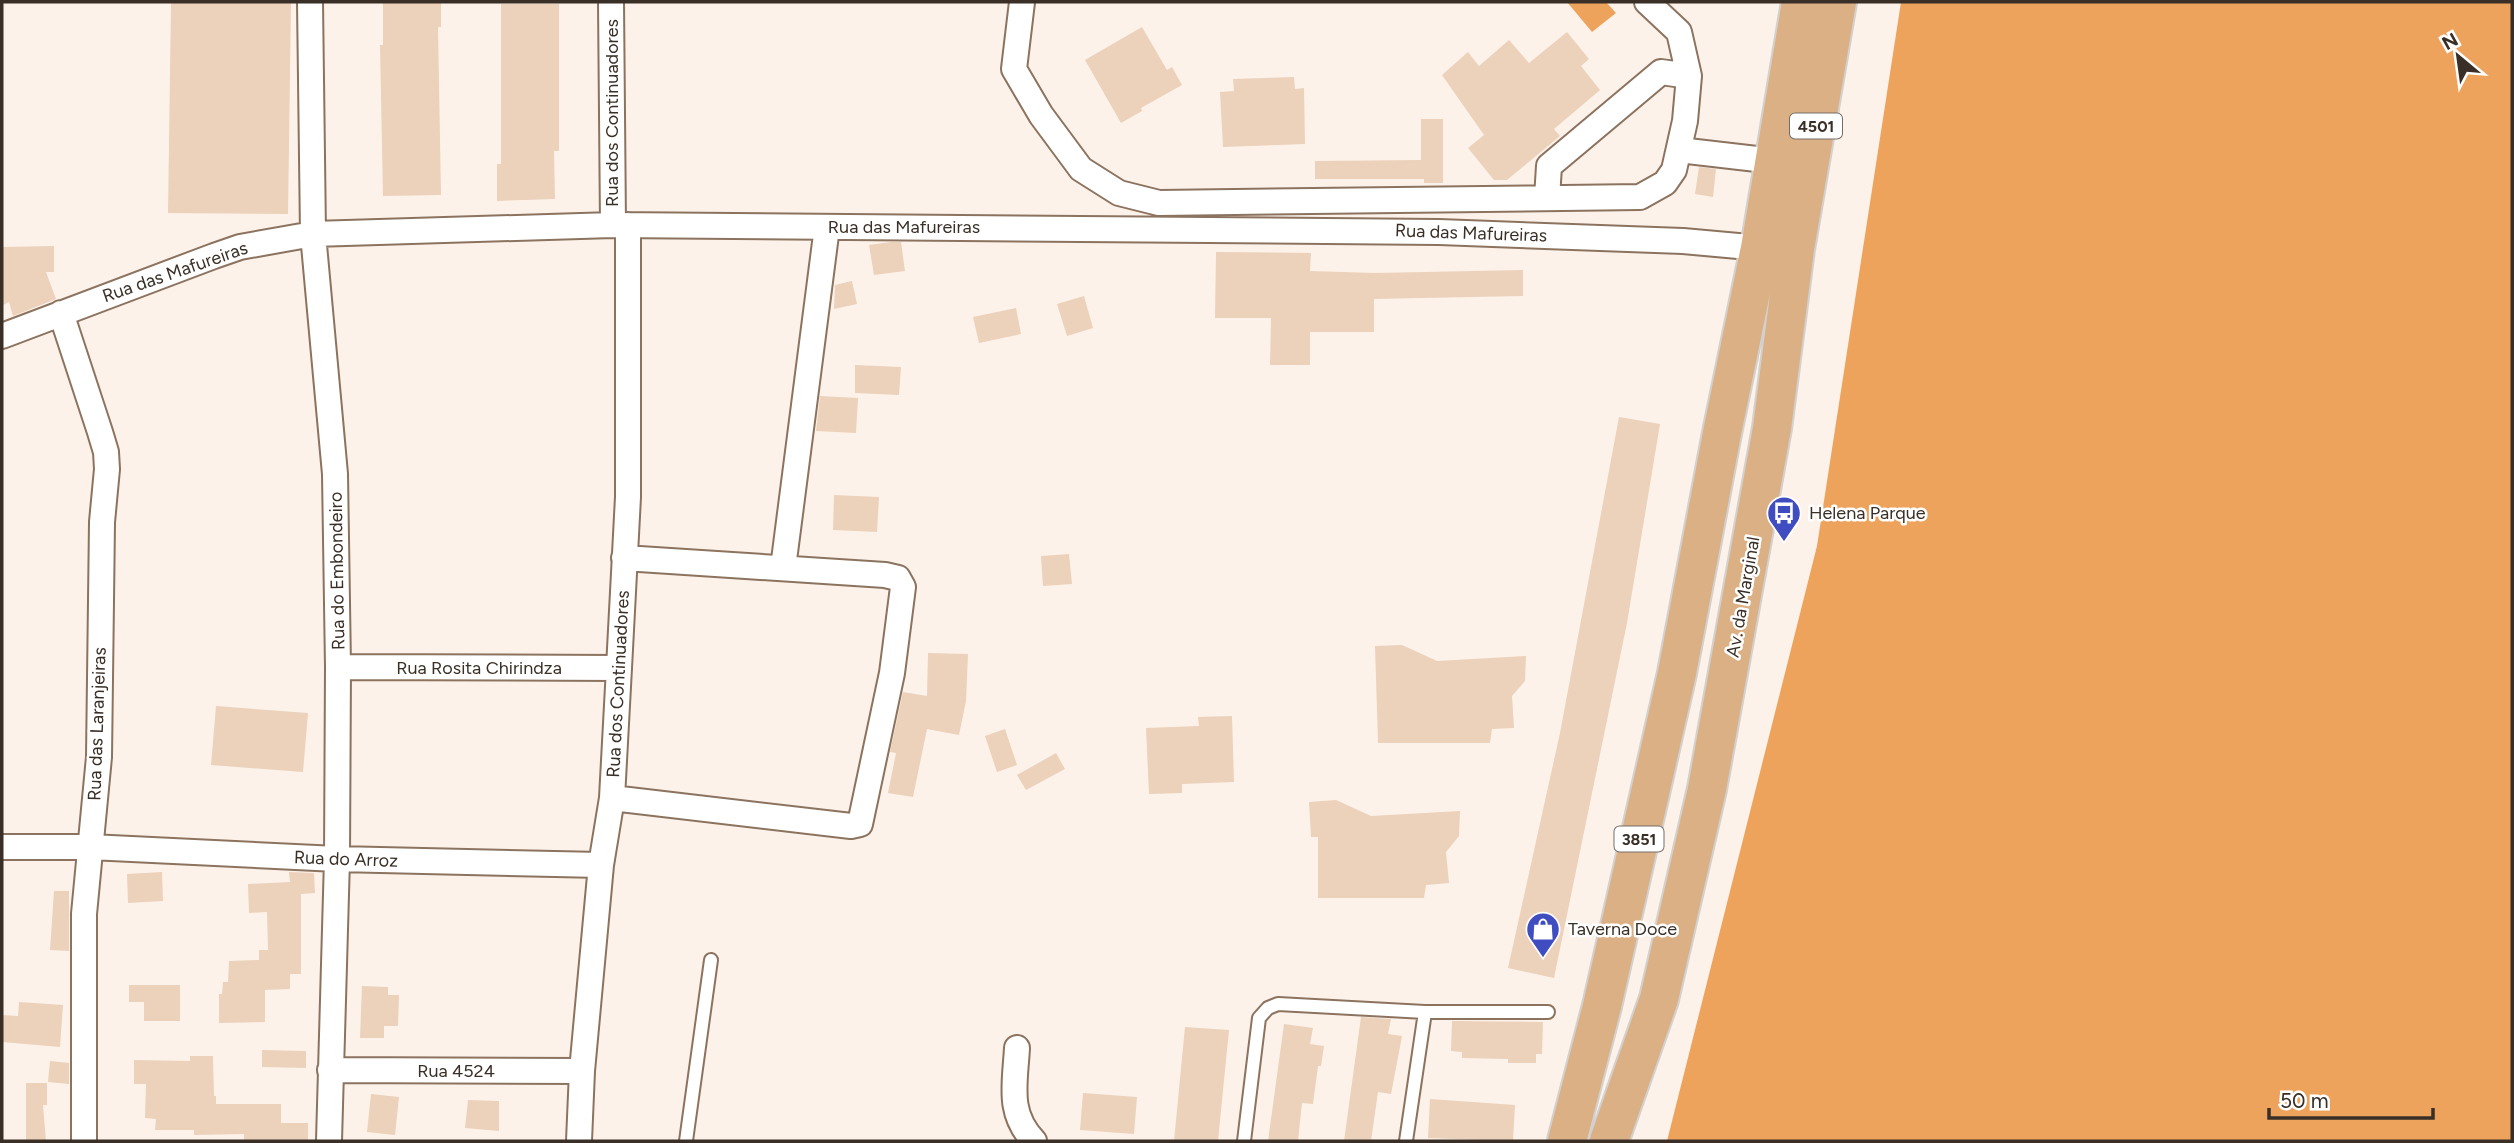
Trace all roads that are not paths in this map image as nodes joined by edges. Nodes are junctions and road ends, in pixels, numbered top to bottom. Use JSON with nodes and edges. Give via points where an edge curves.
{"nodes":[{"id":1,"x":310,"y":2,"type":"edge"},
{"id":2,"x":611,"y":2,"type":"edge"},
{"id":3,"x":1022,"y":2,"type":"edge"},
{"id":4,"x":1647,"y":2,"type":"edge"},
{"id":5,"x":1801,"y":2,"type":"edge"},
{"id":6,"x":1837,"y":2,"type":"edge"},
{"id":7,"x":1689,"y":76,"type":"junction"},
{"id":8,"x":1679,"y":150,"type":"junction"},
{"id":9,"x":1774,"y":161,"type":"junction"},
{"id":10,"x":1547,"y":198,"type":"junction"},
{"id":11,"x":621,"y":225,"type":"junction"},
{"id":12,"x":827,"y":227,"type":"junction"},
{"id":13,"x":313,"y":234,"type":"junction"},
{"id":14,"x":1778,"y":249,"type":"junction"},
{"id":15,"x":61,"y":313,"type":"junction"},
{"id":16,"x":2,"y":335,"type":"edge"},
{"id":17,"x":624,"y":558,"type":"junction"},
{"id":18,"x":783,"y":568,"type":"junction"},
{"id":19,"x":338,"y":667,"type":"junction"},
{"id":20,"x":619,"y":668,"type":"junction"},
{"id":21,"x":612,"y":798,"type":"junction"},
{"id":22,"x":2,"y":846,"type":"edge"},
{"id":23,"x":90,"y":847,"type":"junction"},
{"id":24,"x":337,"y":859,"type":"junction"},
{"id":25,"x":601,"y":865,"type":"junction"},
{"id":26,"x":711,"y":960,"type":"dead end"},
{"id":27,"x":1425,"y":1012,"type":"junction"},
{"id":28,"x":1548,"y":1012,"type":"dead end"},
{"id":29,"x":1017,"y":1048,"type":"dead end"},
{"id":30,"x":330,"y":1070,"type":"junction"},
{"id":31,"x":582,"y":1071,"type":"junction"},
{"id":32,"x":84,"y":1141,"type":"edge"},
{"id":33,"x":329,"y":1141,"type":"edge"},
{"id":34,"x":579,"y":1141,"type":"edge"},
{"id":35,"x":687,"y":1141,"type":"edge"},
{"id":36,"x":1034,"y":1141,"type":"edge"},
{"id":37,"x":1244,"y":1141,"type":"edge"},
{"id":38,"x":1406,"y":1141,"type":"edge"},
{"id":39,"x":1567,"y":1141,"type":"edge"},
{"id":40,"x":1609,"y":1141,"type":"edge"}],
"edges":[{"from":1,"to":13,"type":"street","name":"Rua do Embondeiro"},
{"from":2,"to":11,"type":"street","name":"Rua dos Continuadores"},
{"from":3,"to":10,"type":"street","via":[[1014,69],[1081,169],[1119,194],[1159,203]]},
{"from":4,"to":7,"type":"street","via":[[1679,32]]},
{"from":5,"to":9,"type":"main road","name":"Av. da Marginal","number":"4501"},
{"from":6,"to":14,"type":"main road","name":"Av. da Marginal","number":"4501"},
{"from":7,"to":8,"type":"street"},
{"from":7,"to":10,"type":"street","via":[[1661,72],[1549,166]]},
{"from":8,"to":9,"type":"street"},
{"from":8,"to":10,"type":"street","via":[[1665,183],[1640,197]]},
{"from":9,"to":14,"type":"main road","name":"Av. da Marginal","number":"4501"},
{"from":11,"to":12,"type":"street","name":"Rua das Mafureiras"},
{"from":11,"to":13,"type":"street","name":"Rua das Mafureiras"},
{"from":11,"to":17,"type":"street","name":"Rua dos Continuadores","via":[[628,497]]},
{"from":12,"to":14,"type":"street","name":"Rua das Mafureiras","via":[[1438,232],[1683,240]]},
{"from":12,"to":18,"type":"street"},
{"from":13,"to":15,"type":"street","name":"Rua das Mafureiras","via":[[240,247]]},
{"from":13,"to":19,"type":"street","name":"Rua do Embondeiro","via":[[335,474]]},
{"from":14,"to":39,"type":"main road","name":"Av. da Marginal","number":"3851","via":[[1721,433],[1677,673]]},
{"from":14,"to":40,"type":"main road","name":"Av. da Marginal","via":[[1772,428],[1707,789],[1659,999]]},
{"from":15,"to":16,"type":"street","name":"Rua das Mafureiras"},
{"from":15,"to":23,"type":"street","name":"Rua das Laranjeiras","via":[[106,452],[99,757]]},
{"from":17,"to":18,"type":"street"},
{"from":17,"to":20,"type":"street","name":"Rua dos Continuadores"},
{"from":18,"to":21,"type":"street","via":[[885,575],[902,583],[892,673],[860,824]]},
{"from":19,"to":20,"type":"street","name":"Rua Rosita Chirindza"},
{"from":19,"to":24,"type":"street","name":"Rua do Embondeiro"},
{"from":20,"to":21,"type":"street","name":"Rua dos Continuadores"},
{"from":21,"to":25,"type":"street","name":"Rua dos Continuadores"},
{"from":22,"to":23,"type":"street","name":"Rua do Arroz"},
{"from":23,"to":24,"type":"street","name":"Rua do Arroz"},
{"from":23,"to":32,"type":"street","name":"Rua das Laranjeiras","via":[[82,966]]},
{"from":24,"to":25,"type":"street","name":"Rua do Arroz"},
{"from":24,"to":30,"type":"street","name":"Rua do Embondeiro"},
{"from":25,"to":31,"type":"street","name":"Rua dos Continuadores"},
{"from":26,"to":35,"type":"lane"},
{"from":27,"to":28,"type":"lane"},
{"from":27,"to":37,"type":"lane","via":[[1278,1004],[1268,1008],[1259,1018]]},
{"from":27,"to":38,"type":"lane"},
{"from":29,"to":36,"type":"street","via":[[1017,1119]]},
{"from":30,"to":31,"type":"street","name":"Rua 4524"},
{"from":30,"to":33,"type":"street","name":"Rua do Embondeiro"},
{"from":31,"to":34,"type":"street","name":"Rua dos Continuadores"}]}
